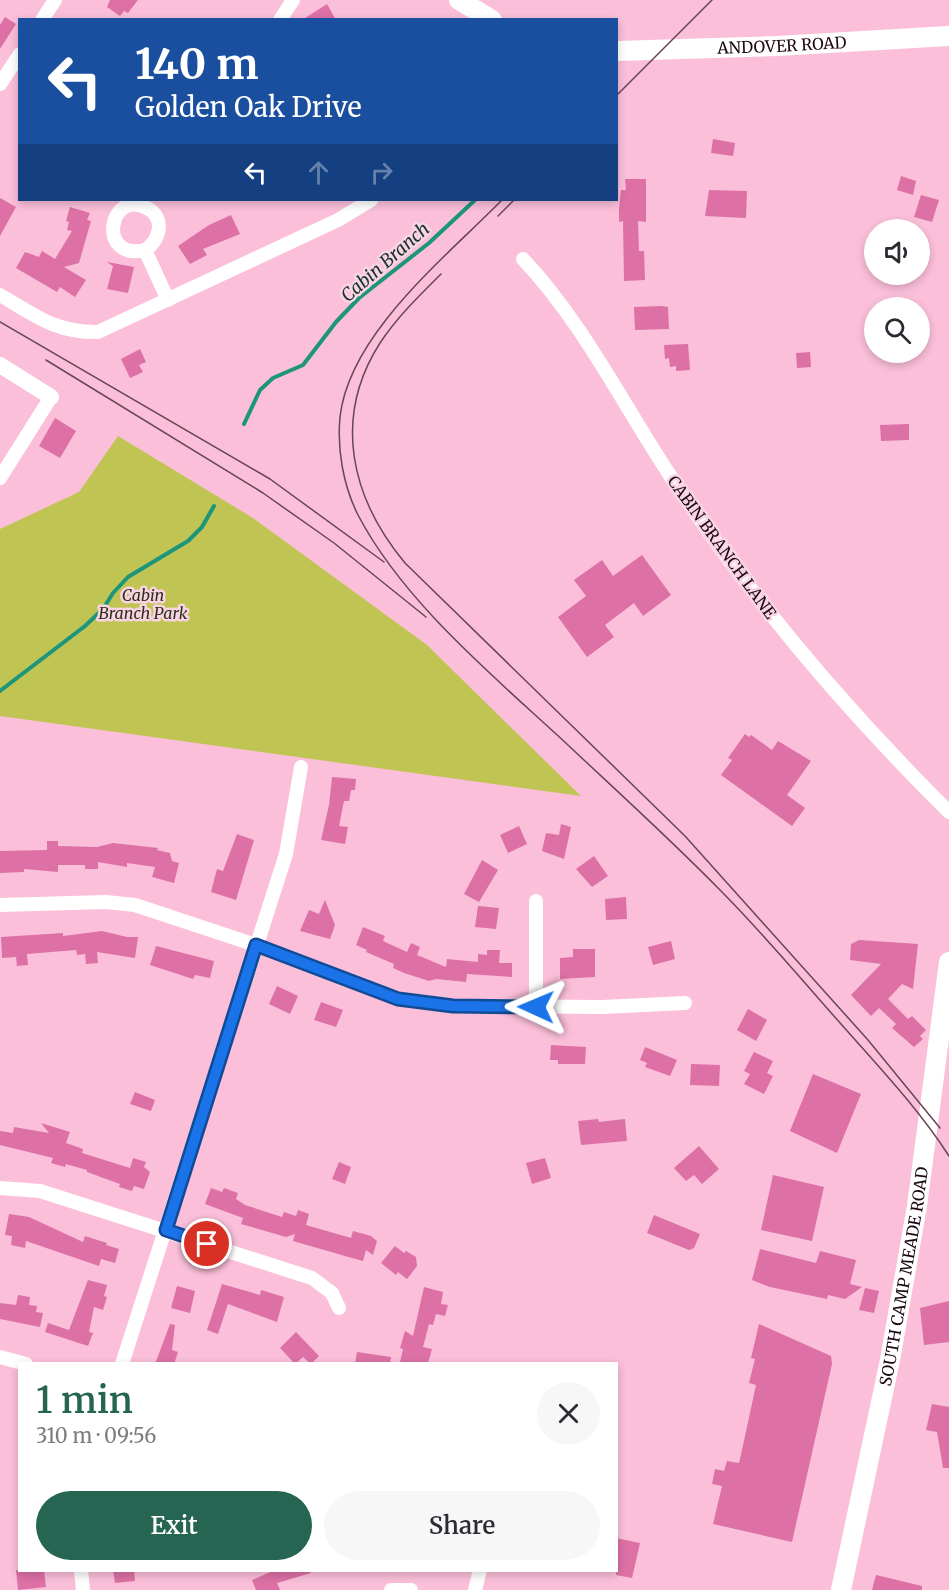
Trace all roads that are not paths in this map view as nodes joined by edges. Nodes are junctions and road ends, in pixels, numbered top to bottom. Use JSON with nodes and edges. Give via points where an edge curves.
{"nodes":[{"id":1,"x":55,"y":0,"type":"edge"},
{"id":2,"x":293,"y":0,"type":"edge"},
{"id":3,"x":459,"y":0,"type":"edge"},
{"id":4,"x":43,"y":18,"type":"edge"},
{"id":5,"x":281,"y":18,"type":"edge"},
{"id":6,"x":489,"y":18,"type":"edge"},
{"id":7,"x":949,"y":36,"type":"edge"},
{"id":8,"x":618,"y":51,"type":"edge"},
{"id":9,"x":18,"y":57,"type":"edge"},
{"id":10,"x":0,"y":84,"type":"edge"},
{"id":11,"x":369,"y":201,"type":"edge"},
{"id":12,"x":145,"y":250,"type":"dead end"},
{"id":13,"x":523,"y":259,"type":"dead end"},
{"id":14,"x":0,"y":295,"type":"edge"},
{"id":15,"x":168,"y":300,"type":"junction"},
{"id":16,"x":0,"y":365,"type":"edge"},
{"id":17,"x":51,"y":397,"type":"joint"},
{"id":18,"x":0,"y":478,"type":"edge"},
{"id":19,"x":301,"y":766,"type":"dead end"},
{"id":20,"x":949,"y":812,"type":"edge"},
{"id":21,"x":536,"y":901,"type":"dead end"},
{"id":22,"x":0,"y":905,"type":"edge"},
{"id":23,"x":256,"y":945,"type":"junction"},
{"id":24,"x":949,"y":962,"type":"edge"},
{"id":25,"x":685,"y":1003,"type":"dead end"},
{"id":26,"x":536,"y":1007,"type":"junction"},
{"id":27,"x":0,"y":1188,"type":"edge"},
{"id":28,"x":166,"y":1230,"type":"junction"},
{"id":29,"x":339,"y":1308,"type":"dead end"},
{"id":30,"x":0,"y":1357,"type":"edge"},
{"id":31,"x":19,"y":1362,"type":"edge"},
{"id":32,"x":123,"y":1362,"type":"edge"},
{"id":33,"x":81,"y":1572,"type":"edge"},
{"id":34,"x":480,"y":1572,"type":"edge"},
{"id":35,"x":83,"y":1590,"type":"edge"},
{"id":36,"x":391,"y":1590,"type":"edge"},
{"id":37,"x":411,"y":1590,"type":"edge"},
{"id":38,"x":475,"y":1590,"type":"edge"},
{"id":39,"x":841,"y":1590,"type":"edge"}],
"edges":[{"from":1,"to":4,"type":"street"},
{"from":2,"to":5,"type":"street"},
{"from":3,"to":6,"type":"main road"},
{"from":7,"to":8,"type":"main road","name":"ANDOVER ROAD"},
{"from":9,"to":10,"type":"street"},
{"from":11,"to":15,"type":"street","via":[[338,220]]},
{"from":12,"to":15,"type":"street"},
{"from":13,"to":20,"type":"street","name":"CABIN BRANCH LANE","via":[[553,290],[681,492],[772,618],[879,743]]},
{"from":14,"to":15,"type":"street","via":[[47,323],[74,333],[98,332]]},
{"from":16,"to":17,"type":"street"},
{"from":17,"to":18,"type":"street"},
{"from":19,"to":23,"type":"street","via":[[286,854]]},
{"from":21,"to":26,"type":"street"},
{"from":22,"to":23,"type":"street","via":[[135,905]]},
{"from":23,"to":26,"type":"street","via":[[398,999],[453,1006]]},
{"from":23,"to":28,"type":"street"},
{"from":24,"to":39,"type":"main road","name":"SOUTH CAMP MEADE ROAD","via":[[903,1284]]},
{"from":25,"to":26,"type":"street"},
{"from":27,"to":28,"type":"street","via":[[40,1191]]},
{"from":28,"to":29,"type":"street","via":[[312,1278],[332,1293]]},
{"from":28,"to":32,"type":"street"},
{"from":30,"to":31,"type":"street"},
{"from":33,"to":35,"type":"street"},
{"from":34,"to":38,"type":"street"},
{"from":36,"to":37,"type":"street"}]}
